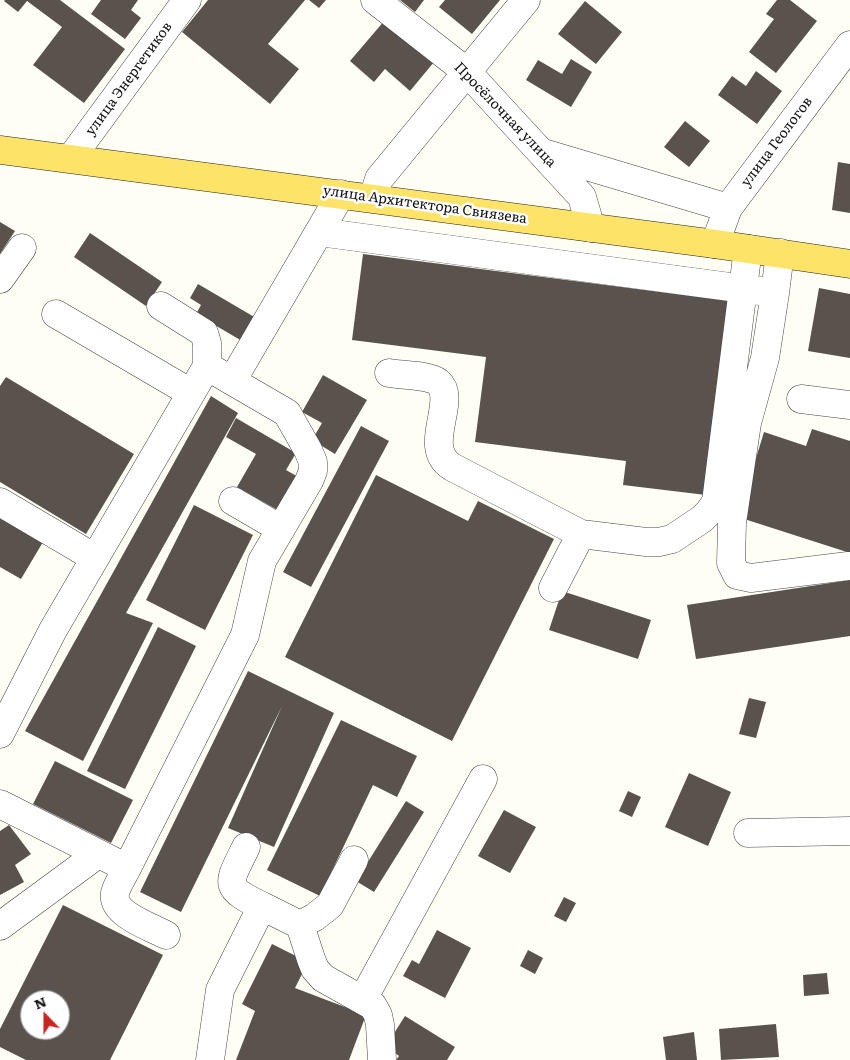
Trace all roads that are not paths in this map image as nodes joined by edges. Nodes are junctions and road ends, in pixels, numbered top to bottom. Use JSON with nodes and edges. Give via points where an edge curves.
{"nodes":[{"id":1,"x":187,"y":0,"type":"edge"},
{"id":2,"x":375,"y":0,"type":"edge"},
{"id":3,"x":526,"y":0,"type":"edge"},
{"id":4,"x":850,"y":45,"type":"edge"},
{"id":5,"x":468,"y":72,"type":"junction"},
{"id":6,"x":0,"y":150,"type":"edge"},
{"id":7,"x":542,"y":153,"type":"junction"},
{"id":8,"x":71,"y":158,"type":"junction"},
{"id":9,"x":341,"y":194,"type":"junction"},
{"id":10,"x":373,"y":198,"type":"junction"},
{"id":11,"x":728,"y":208,"type":"junction"},
{"id":12,"x":591,"y":228,"type":"junction"},
{"id":13,"x":319,"y":232,"type":"junction"},
{"id":14,"x":715,"y":244,"type":"junction"},
{"id":15,"x":22,"y":248,"type":"dead end"},
{"id":16,"x":748,"y":249,"type":"junction"},
{"id":17,"x":780,"y":253,"type":"junction"},
{"id":18,"x":850,"y":264,"type":"edge"},
{"id":19,"x":0,"y":279,"type":"edge"},
{"id":20,"x":743,"y":289,"type":"junction"},
{"id":21,"x":775,"y":293,"type":"junction"},
{"id":22,"x":161,"y":306,"type":"dead end"},
{"id":23,"x":56,"y":314,"type":"dead end"},
{"id":24,"x":207,"y":366,"type":"junction"},
{"id":25,"x":389,"y":373,"type":"dead end"},
{"id":26,"x":232,"y":381,"type":"junction"},
{"id":27,"x":191,"y":393,"type":"junction"},
{"id":28,"x":801,"y":399,"type":"dead end"},
{"id":29,"x":850,"y":405,"type":"edge"},
{"id":30,"x":233,"y":501,"type":"dead end"},
{"id":31,"x":0,"y":502,"type":"edge"},
{"id":32,"x":281,"y":529,"type":"junction"},
{"id":33,"x":581,"y":534,"type":"junction"},
{"id":34,"x":95,"y":558,"type":"junction"},
{"id":35,"x":848,"y":566,"type":"dead end"},
{"id":36,"x":552,"y":588,"type":"dead end"},
{"id":37,"x":0,"y":734,"type":"edge"},
{"id":38,"x":483,"y":779,"type":"dead end"},
{"id":39,"x":0,"y":804,"type":"edge"},
{"id":40,"x":850,"y":831,"type":"edge"},
{"id":41,"x":748,"y":833,"type":"dead end"},
{"id":42,"x":246,"y":847,"type":"dead end"},
{"id":43,"x":98,"y":854,"type":"junction"},
{"id":44,"x":354,"y":860,"type":"dead end"},
{"id":45,"x":127,"y":868,"type":"junction"},
{"id":46,"x":262,"y":906,"type":"junction"},
{"id":47,"x":0,"y":926,"type":"edge"},
{"id":48,"x":300,"y":926,"type":"junction"},
{"id":49,"x":166,"y":935,"type":"dead end"},
{"id":50,"x":363,"y":999,"type":"junction"},
{"id":51,"x":210,"y":1060,"type":"edge"},
{"id":52,"x":382,"y":1060,"type":"edge"}],
"edges":[{"from":1,"to":8,"type":"street","name":"улица Энергетиков"},
{"from":2,"to":5,"type":"street","name":"Просёлочная улица"},
{"from":3,"to":5,"type":"street"},
{"from":4,"to":11,"type":"street","name":"улица Геологов"},
{"from":5,"to":7,"type":"street","name":"Просёлочная улица"},
{"from":5,"to":10,"type":"street","via":[[379,179]]},
{"from":6,"to":8,"type":"main road","name":"улица Архитектора Свиязева"},
{"from":7,"to":11,"type":"street"},
{"from":7,"to":12,"type":"street","name":"Просёлочная улица","via":[[582,197]]},
{"from":8,"to":9,"type":"main road","name":"улица Архитектора Свиязева"},
{"from":9,"to":10,"type":"main road","name":"улица Архитектора Свиязева"},
{"from":9,"to":13,"type":"street"},
{"from":10,"to":12,"type":"main road","name":"улица Архитектора Свиязева"},
{"from":11,"to":14,"type":"street","name":"улица Геологов"},
{"from":12,"to":14,"type":"main road","name":"улица Архитектора Свиязева"},
{"from":13,"to":20,"type":"street"},
{"from":13,"to":26,"type":"street"},
{"from":14,"to":16,"type":"main road","name":"улица Архитектора Свиязева"},
{"from":15,"to":19,"type":"street"},
{"from":16,"to":17,"type":"main road","name":"улица Архитектора Свиязева"},
{"from":16,"to":20,"type":"street"},
{"from":17,"to":18,"type":"main road","name":"улица Архитектора Свиязева"},
{"from":17,"to":21,"type":"street"},
{"from":20,"to":21,"type":"street"},
{"from":20,"to":33,"type":"street","via":[[716,502],[702,518],[672,539],[646,542]]},
{"from":21,"to":35,"type":"street","via":[[765,358],[747,423],[732,523],[731,563],[737,575],[751,578]]},
{"from":22,"to":24,"type":"street","via":[[204,333]]},
{"from":23,"to":27,"type":"street"},
{"from":24,"to":26,"type":"street"},
{"from":24,"to":27,"type":"street"},
{"from":25,"to":33,"type":"street","via":[[428,378],[438,382],[442,388],[444,398],[438,444],[444,462]]},
{"from":26,"to":32,"type":"street","via":[[287,413],[313,462],[309,481]]},
{"from":27,"to":34,"type":"street"},
{"from":28,"to":29,"type":"street"},
{"from":30,"to":32,"type":"street"},
{"from":31,"to":34,"type":"street"},
{"from":32,"to":45,"type":"street","via":[[262,562],[245,635]]},
{"from":33,"to":36,"type":"street"},
{"from":34,"to":37,"type":"street","via":[[53,630]]},
{"from":38,"to":50,"type":"street"},
{"from":39,"to":43,"type":"street"},
{"from":40,"to":41,"type":"street"},
{"from":42,"to":46,"type":"street","via":[[233,874],[234,890]]},
{"from":43,"to":45,"type":"street"},
{"from":43,"to":47,"type":"street"},
{"from":44,"to":48,"type":"street","via":[[330,905]]},
{"from":45,"to":49,"type":"street","via":[[115,891],[117,907]]},
{"from":46,"to":48,"type":"street"},
{"from":46,"to":51,"type":"street","via":[[220,990]]},
{"from":48,"to":50,"type":"street","via":[[315,969],[322,978]]},
{"from":50,"to":52,"type":"street","via":[[373,1006],[378,1015]]}]}
